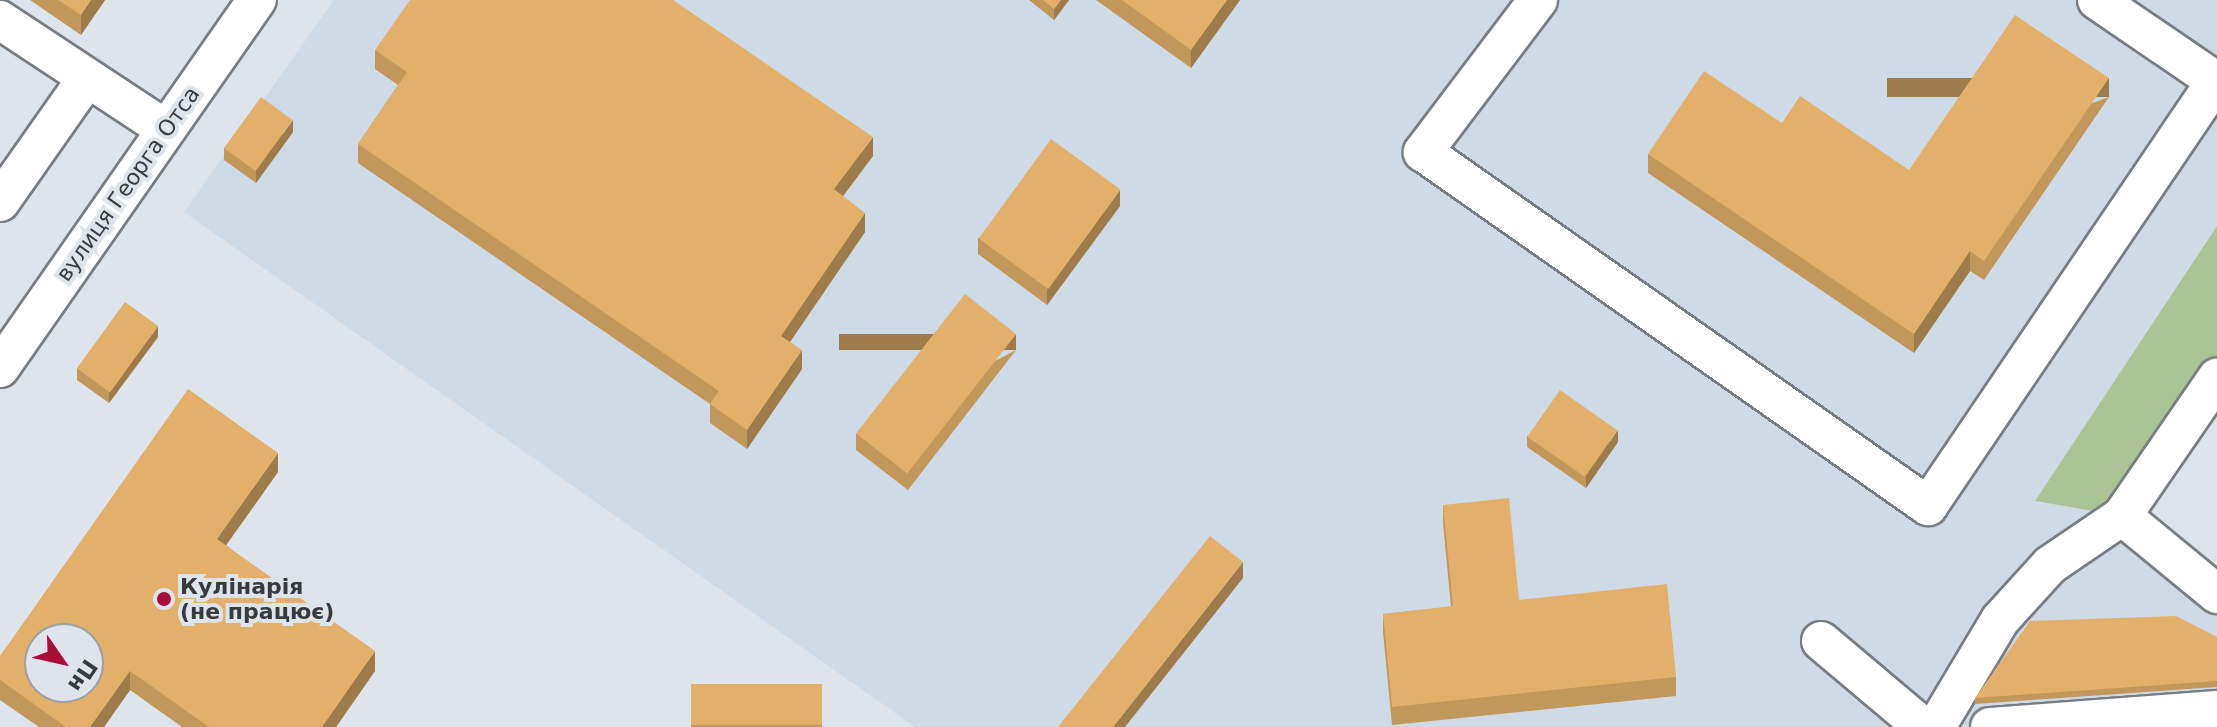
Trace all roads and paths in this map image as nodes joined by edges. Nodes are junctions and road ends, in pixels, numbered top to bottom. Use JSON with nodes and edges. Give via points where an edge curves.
{"nodes":[{"id":1,"x":257,"y":0,"type":"edge"},
{"id":2,"x":1538,"y":0,"type":"edge"},
{"id":3,"x":2097,"y":0,"type":"edge"},
{"id":4,"x":0,"y":20,"type":"edge"},
{"id":5,"x":85,"y":81,"type":"junction"},
{"id":6,"x":2216,"y":82,"type":"edge"},
{"id":7,"x":165,"y":129,"type":"junction"},
{"id":8,"x":0,"y":202,"type":"edge"},
{"id":9,"x":0,"y":368,"type":"edge"},
{"id":10,"x":2217,"y":378,"type":"edge"},
{"id":11,"x":2122,"y":516,"type":"junction"},
{"id":12,"x":2217,"y":594,"type":"edge"},
{"id":13,"x":1821,"y":641,"type":"dead end"},
{"id":14,"x":2217,"y":710,"type":"edge"},
{"id":15,"x":1923,"y":727,"type":"edge"},
{"id":16,"x":1936,"y":727,"type":"edge"},
{"id":17,"x":1990,"y":727,"type":"edge"}],
"edges":[{"from":1,"to":7,"type":"street","name":"вулиця Георга Отса"},
{"from":2,"to":6,"type":"street","via":[[1423,152],[1928,506]]},
{"from":3,"to":6,"type":"street"},
{"from":4,"to":5,"type":"street"},
{"from":5,"to":7,"type":"street"},
{"from":5,"to":8,"type":"street"},
{"from":7,"to":9,"type":"street","name":"вулиця Георга Отса"},
{"from":10,"to":11,"type":"street"},
{"from":11,"to":12,"type":"street"},
{"from":11,"to":16,"type":"street","via":[[2050,565],[2000,620]]},
{"from":13,"to":15,"type":"street"},
{"from":14,"to":17,"type":"street"}]}
